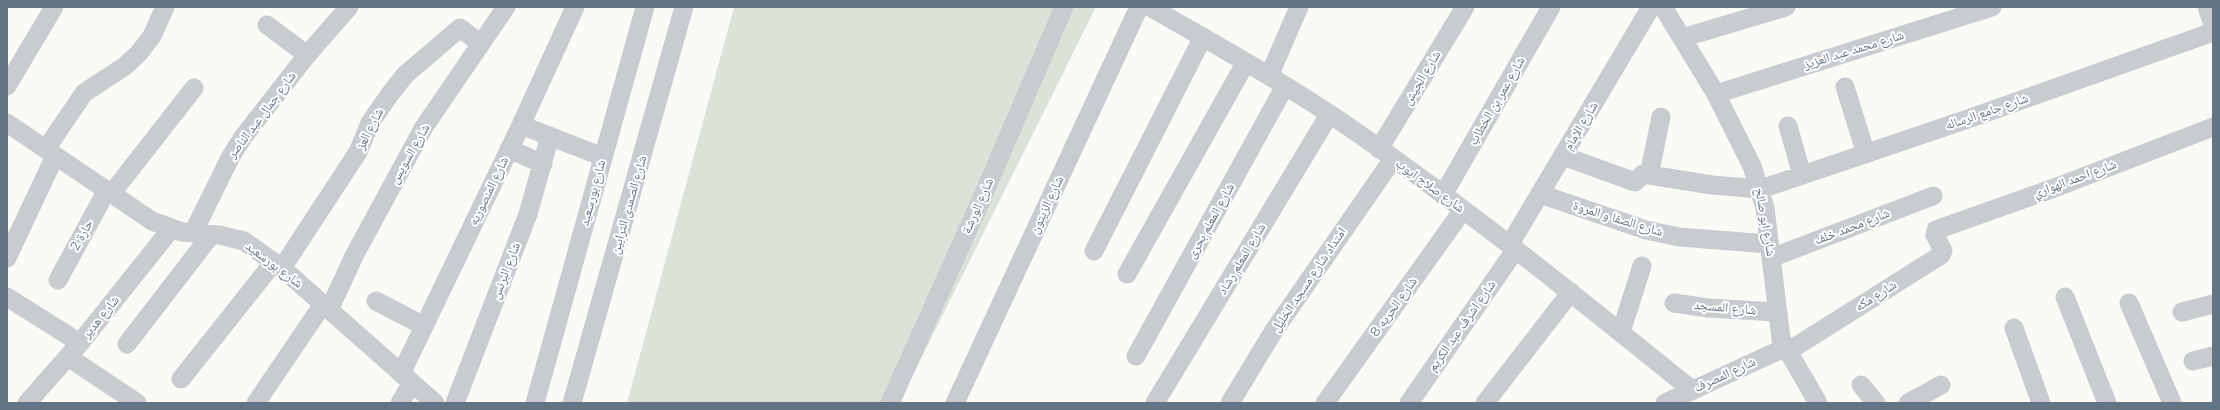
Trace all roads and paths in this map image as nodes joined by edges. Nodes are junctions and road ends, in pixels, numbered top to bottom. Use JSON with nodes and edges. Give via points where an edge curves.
{"nodes":[{"id":1,"x":54,"y":7,"type":"edge"},
{"id":2,"x":165,"y":7,"type":"edge"},
{"id":3,"x":349,"y":7,"type":"edge"},
{"id":4,"x":506,"y":7,"type":"edge"},
{"id":5,"x":575,"y":7,"type":"edge"},
{"id":6,"x":645,"y":7,"type":"edge"},
{"id":7,"x":684,"y":7,"type":"edge"},
{"id":8,"x":1064,"y":7,"type":"edge"},
{"id":9,"x":1139,"y":7,"type":"edge"},
{"id":10,"x":1150,"y":7,"type":"edge"},
{"id":11,"x":1299,"y":7,"type":"edge"},
{"id":12,"x":1465,"y":7,"type":"edge"},
{"id":13,"x":1551,"y":7,"type":"edge"},
{"id":14,"x":1651,"y":7,"type":"edge"},
{"id":15,"x":1664,"y":7,"type":"edge"},
{"id":16,"x":1992,"y":7,"type":"edge"},
{"id":17,"x":2207,"y":7,"type":"edge"},
{"id":18,"x":1778,"y":8,"type":"edge"},
{"id":19,"x":1966,"y":11,"type":"edge"},
{"id":20,"x":267,"y":25,"type":"dead end"},
{"id":21,"x":2213,"y":25,"type":"edge"},
{"id":22,"x":2213,"y":32,"type":"edge"},
{"id":23,"x":1203,"y":37,"type":"junction"},
{"id":24,"x":1682,"y":38,"type":"junction"},
{"id":25,"x":481,"y":44,"type":"junction"},
{"id":26,"x":307,"y":55,"type":"junction"},
{"id":27,"x":1246,"y":62,"type":"junction"},
{"id":28,"x":1269,"y":76,"type":"junction"},
{"id":29,"x":7,"y":86,"type":"edge"},
{"id":30,"x":1285,"y":86,"type":"junction"},
{"id":31,"x":1845,"y":87,"type":"dead end"},
{"id":32,"x":194,"y":88,"type":"dead end"},
{"id":33,"x":1716,"y":94,"type":"junction"},
{"id":34,"x":1329,"y":115,"type":"junction"},
{"id":35,"x":1661,"y":117,"type":"dead end"},
{"id":36,"x":7,"y":123,"type":"edge"},
{"id":37,"x":521,"y":125,"type":"junction"},
{"id":38,"x":1788,"y":126,"type":"dead end"},
{"id":39,"x":2213,"y":127,"type":"edge"},
{"id":40,"x":550,"y":136,"type":"junction"},
{"id":41,"x":509,"y":149,"type":"junction"},
{"id":42,"x":51,"y":153,"type":"junction"},
{"id":43,"x":1386,"y":154,"type":"junction"},
{"id":44,"x":1866,"y":154,"type":"junction"},
{"id":45,"x":1563,"y":156,"type":"junction"},
{"id":46,"x":603,"y":157,"type":"junction"},
{"id":47,"x":543,"y":164,"type":"junction"},
{"id":48,"x":1649,"y":174,"type":"junction"},
{"id":49,"x":1802,"y":175,"type":"junction"},
{"id":50,"x":1761,"y":189,"type":"junction"},
{"id":51,"x":110,"y":192,"type":"junction"},
{"id":52,"x":1540,"y":194,"type":"junction"},
{"id":53,"x":1443,"y":195,"type":"junction"},
{"id":54,"x":1933,"y":196,"type":"dead end"},
{"id":55,"x":1463,"y":210,"type":"junction"},
{"id":56,"x":171,"y":229,"type":"junction"},
{"id":57,"x":1936,"y":230,"type":"joint"},
{"id":58,"x":192,"y":233,"type":"junction"},
{"id":59,"x":211,"y":235,"type":"junction"},
{"id":60,"x":1513,"y":247,"type":"junction"},
{"id":61,"x":1094,"y":251,"type":"dead end"},
{"id":62,"x":1770,"y":251,"type":"junction"},
{"id":63,"x":7,"y":258,"type":"edge"},
{"id":64,"x":278,"y":265,"type":"junction"},
{"id":65,"x":1642,"y":266,"type":"dead end"},
{"id":66,"x":1127,"y":274,"type":"dead end"},
{"id":67,"x":58,"y":280,"type":"dead end"},
{"id":68,"x":1570,"y":292,"type":"junction"},
{"id":69,"x":7,"y":297,"type":"edge"},
{"id":70,"x":2065,"y":297,"type":"dead end"},
{"id":71,"x":376,"y":301,"type":"dead end"},
{"id":72,"x":1674,"y":303,"type":"dead end"},
{"id":73,"x":2130,"y":303,"type":"dead end"},
{"id":74,"x":2213,"y":304,"type":"edge"},
{"id":75,"x":326,"y":307,"type":"junction"},
{"id":76,"x":1777,"y":312,"type":"junction"},
{"id":77,"x":2182,"y":312,"type":"dead end"},
{"id":78,"x":424,"y":326,"type":"junction"},
{"id":79,"x":2014,"y":328,"type":"dead end"},
{"id":80,"x":1620,"y":332,"type":"junction"},
{"id":81,"x":127,"y":344,"type":"dead end"},
{"id":82,"x":74,"y":350,"type":"junction"},
{"id":83,"x":1785,"y":350,"type":"junction"},
{"id":84,"x":1136,"y":356,"type":"dead end"},
{"id":85,"x":2213,"y":356,"type":"edge"},
{"id":86,"x":2193,"y":361,"type":"dead end"},
{"id":87,"x":407,"y":378,"type":"junction"},
{"id":88,"x":180,"y":379,"type":"dead end"},
{"id":89,"x":1941,"y":385,"type":"dead end"},
{"id":90,"x":1861,"y":386,"type":"dead end"},
{"id":91,"x":1692,"y":390,"type":"junction"},
{"id":92,"x":1812,"y":401,"type":"edge"},
{"id":93,"x":27,"y":403,"type":"edge"},
{"id":94,"x":137,"y":403,"type":"edge"},
{"id":95,"x":256,"y":403,"type":"edge"},
{"id":96,"x":400,"y":403,"type":"edge"},
{"id":97,"x":435,"y":403,"type":"edge"},
{"id":98,"x":455,"y":403,"type":"edge"},
{"id":99,"x":535,"y":403,"type":"edge"},
{"id":100,"x":572,"y":403,"type":"edge"},
{"id":101,"x":890,"y":403,"type":"edge"},
{"id":102,"x":955,"y":403,"type":"edge"},
{"id":103,"x":1155,"y":403,"type":"edge"},
{"id":104,"x":1230,"y":403,"type":"edge"},
{"id":105,"x":1325,"y":403,"type":"edge"},
{"id":106,"x":1409,"y":403,"type":"edge"},
{"id":107,"x":1485,"y":403,"type":"edge"},
{"id":108,"x":1665,"y":403,"type":"edge"},
{"id":109,"x":1876,"y":403,"type":"edge"},
{"id":110,"x":1908,"y":403,"type":"edge"},
{"id":111,"x":2041,"y":403,"type":"edge"},
{"id":112,"x":2107,"y":403,"type":"edge"},
{"id":113,"x":2172,"y":403,"type":"edge"}],
"edges":[{"from":1,"to":29,"type":"street"},
{"from":2,"to":42,"type":"street","via":[[152,36],[139,53],[125,66],[84,93]]},
{"from":3,"to":26,"type":"street","name":"شارع جمال عبد الناصر"},
{"from":4,"to":25,"type":"street","name":"شارع السويس"},
{"from":5,"to":37,"type":"street","name":"شارع المنصوريه"},
{"from":6,"to":46,"type":"street","name":"شارع بورسعيد"},
{"from":7,"to":100,"type":"street","name":"شارع الصمدى الترابين"},
{"from":8,"to":101,"type":"street","name":"شارع الورشة"},
{"from":9,"to":102,"type":"street","name":"شارع الزيتون"},
{"from":10,"to":23,"type":"street","name":"شارع صلاح ايوب"},
{"from":11,"to":28,"type":"street"},
{"from":12,"to":43,"type":"street","name":"شارع الجيش"},
{"from":13,"to":53,"type":"street","name":"شارع عمر بن الخطاب"},
{"from":14,"to":45,"type":"street","name":"شارع الإمام"},
{"from":15,"to":24,"type":"street","name":"شارع ابو صالح"},
{"from":16,"to":19,"type":"street","name":"شارع محمد عبد العزيز"},
{"from":17,"to":21,"type":"street"},
{"from":18,"to":24,"type":"street"},
{"from":19,"to":33,"type":"street","name":"شارع محمد عبد العزيز"},
{"from":20,"to":26,"type":"street"},
{"from":22,"to":44,"type":"street","name":"شارع جامع الرساله"},
{"from":23,"to":27,"type":"street","name":"شارع صلاح ايوب"},
{"from":23,"to":61,"type":"street"},
{"from":24,"to":33,"type":"street","name":"شارع ابو صالح"},
{"from":25,"to":64,"type":"street","name":"شارع العز","via":[[460,28],[397,84],[370,123],[358,152]]},
{"from":25,"to":75,"type":"street","name":"شارع السويس","via":[[420,134]]},
{"from":26,"to":58,"type":"street","name":"شارع جمال عبد الناصر","via":[[243,137]]},
{"from":27,"to":28,"type":"street","name":"شارع صلاح ايوب"},
{"from":27,"to":66,"type":"street"},
{"from":28,"to":30,"type":"street","name":"شارع صلاح ايوب"},
{"from":30,"to":34,"type":"street","name":"شارع صلاح ايوب"},
{"from":30,"to":84,"type":"street","name":"شارع المعلم بحرى"},
{"from":31,"to":44,"type":"street"},
{"from":32,"to":51,"type":"street","name":"حارة 2"},
{"from":33,"to":50,"type":"street","name":"شارع ابو صالح"},
{"from":34,"to":43,"type":"street","name":"شارع صلاح ايوب"},
{"from":34,"to":103,"type":"street","name":"شارع المعلم رشاد"},
{"from":35,"to":48,"type":"street"},
{"from":36,"to":42,"type":"street","name":"شارع بورسعيد"},
{"from":37,"to":40,"type":"street"},
{"from":37,"to":41,"type":"street","name":"شارع المنصوريه"},
{"from":38,"to":49,"type":"street"},
{"from":39,"to":57,"type":"street","name":"شارع احمد الهواري"},
{"from":40,"to":46,"type":"street"},
{"from":40,"to":47,"type":"street","name":"شارع البرنس"},
{"from":41,"to":47,"type":"street"},
{"from":41,"to":78,"type":"street","name":"شارع المنصوريه"},
{"from":42,"to":51,"type":"street","name":"شارع بورسعيد"},
{"from":42,"to":63,"type":"street"},
{"from":43,"to":53,"type":"street","name":"شارع صلاح ايوب"},
{"from":43,"to":104,"type":"street","name":"امتداد شارع مسجد الخليل"},
{"from":44,"to":49,"type":"street","name":"شارع جامع الرساله"},
{"from":45,"to":48,"type":"street","via":[[1634,181],[1642,174]]},
{"from":45,"to":52,"type":"street","name":"شارع الإمام"},
{"from":46,"to":99,"type":"street","name":"شارع بورسعيد"},
{"from":47,"to":98,"type":"street","name":"شارع البرنس","via":[[528,214]]},
{"from":48,"to":50,"type":"street","via":[[1712,185]]},
{"from":49,"to":50,"type":"street","name":"شارع جامع الرساله"},
{"from":50,"to":62,"type":"street","name":"شارع ابو صالح"},
{"from":51,"to":56,"type":"street","name":"شارع بورسعيد","via":[[152,221]]},
{"from":51,"to":67,"type":"street","name":"حارة 2"},
{"from":52,"to":60,"type":"street","name":"شارع الإمام"},
{"from":52,"to":62,"type":"street","name":"شارع الصفا و المروة","via":[[1646,230]]},
{"from":53,"to":55,"type":"street","name":"شارع صلاح ايوب"},
{"from":54,"to":62,"type":"street","name":"شارع محمد خلف"},
{"from":55,"to":60,"type":"street","name":"شارع صلاح ايوب"},
{"from":55,"to":105,"type":"street","name":"شارع الحريه 8"},
{"from":56,"to":58,"type":"street","name":"شارع بورسعيد"},
{"from":56,"to":82,"type":"street","name":"شارع هدير"},
{"from":57,"to":83,"type":"street","name":"شارع مكه","via":[[1935,235],[1943,251],[1941,255]]},
{"from":58,"to":59,"type":"street","name":"شارع بورسعيد"},
{"from":59,"to":64,"type":"street","name":"شارع بورسعيد","via":[[229,236],[244,241]]},
{"from":59,"to":81,"type":"street"},
{"from":60,"to":68,"type":"street","name":"شارع صلاح ايوب"},
{"from":60,"to":106,"type":"street","name":"شارع اشرف عبد الكريم"},
{"from":62,"to":76,"type":"street","name":"شارع ابو صالح"},
{"from":64,"to":75,"type":"street","name":"شارع بورسعيد"},
{"from":64,"to":88,"type":"street","name":"شارع العز"},
{"from":65,"to":80,"type":"street"},
{"from":68,"to":80,"type":"street","name":"شارع صلاح ايوب"},
{"from":68,"to":107,"type":"street"},
{"from":69,"to":82,"type":"street"},
{"from":70,"to":112,"type":"street"},
{"from":71,"to":78,"type":"street"},
{"from":72,"to":76,"type":"street","name":"شارع المسجد","via":[[1715,309]]},
{"from":73,"to":113,"type":"street"},
{"from":74,"to":77,"type":"street"},
{"from":75,"to":87,"type":"street","name":"شارع بورسعيد"},
{"from":75,"to":95,"type":"street","name":"شارع السويس"},
{"from":76,"to":83,"type":"street","name":"شارع ابو صالح"},
{"from":78,"to":87,"type":"street","name":"شارع المنصوريه"},
{"from":79,"to":111,"type":"street"},
{"from":80,"to":91,"type":"street","name":"شارع صلاح ايوب"},
{"from":82,"to":93,"type":"street","name":"شارع هدير"},
{"from":82,"to":94,"type":"street"},
{"from":83,"to":91,"type":"street","name":"شارع المصرف"},
{"from":83,"to":92,"type":"street","name":"شارع ابو صالح"},
{"from":85,"to":86,"type":"street"},
{"from":87,"to":96,"type":"street","name":"شارع المنصوريه"},
{"from":87,"to":97,"type":"street","name":"شارع بورسعيد"},
{"from":89,"to":110,"type":"street"},
{"from":90,"to":109,"type":"street"},
{"from":91,"to":108,"type":"street","name":"شارع المصرف"}]}
